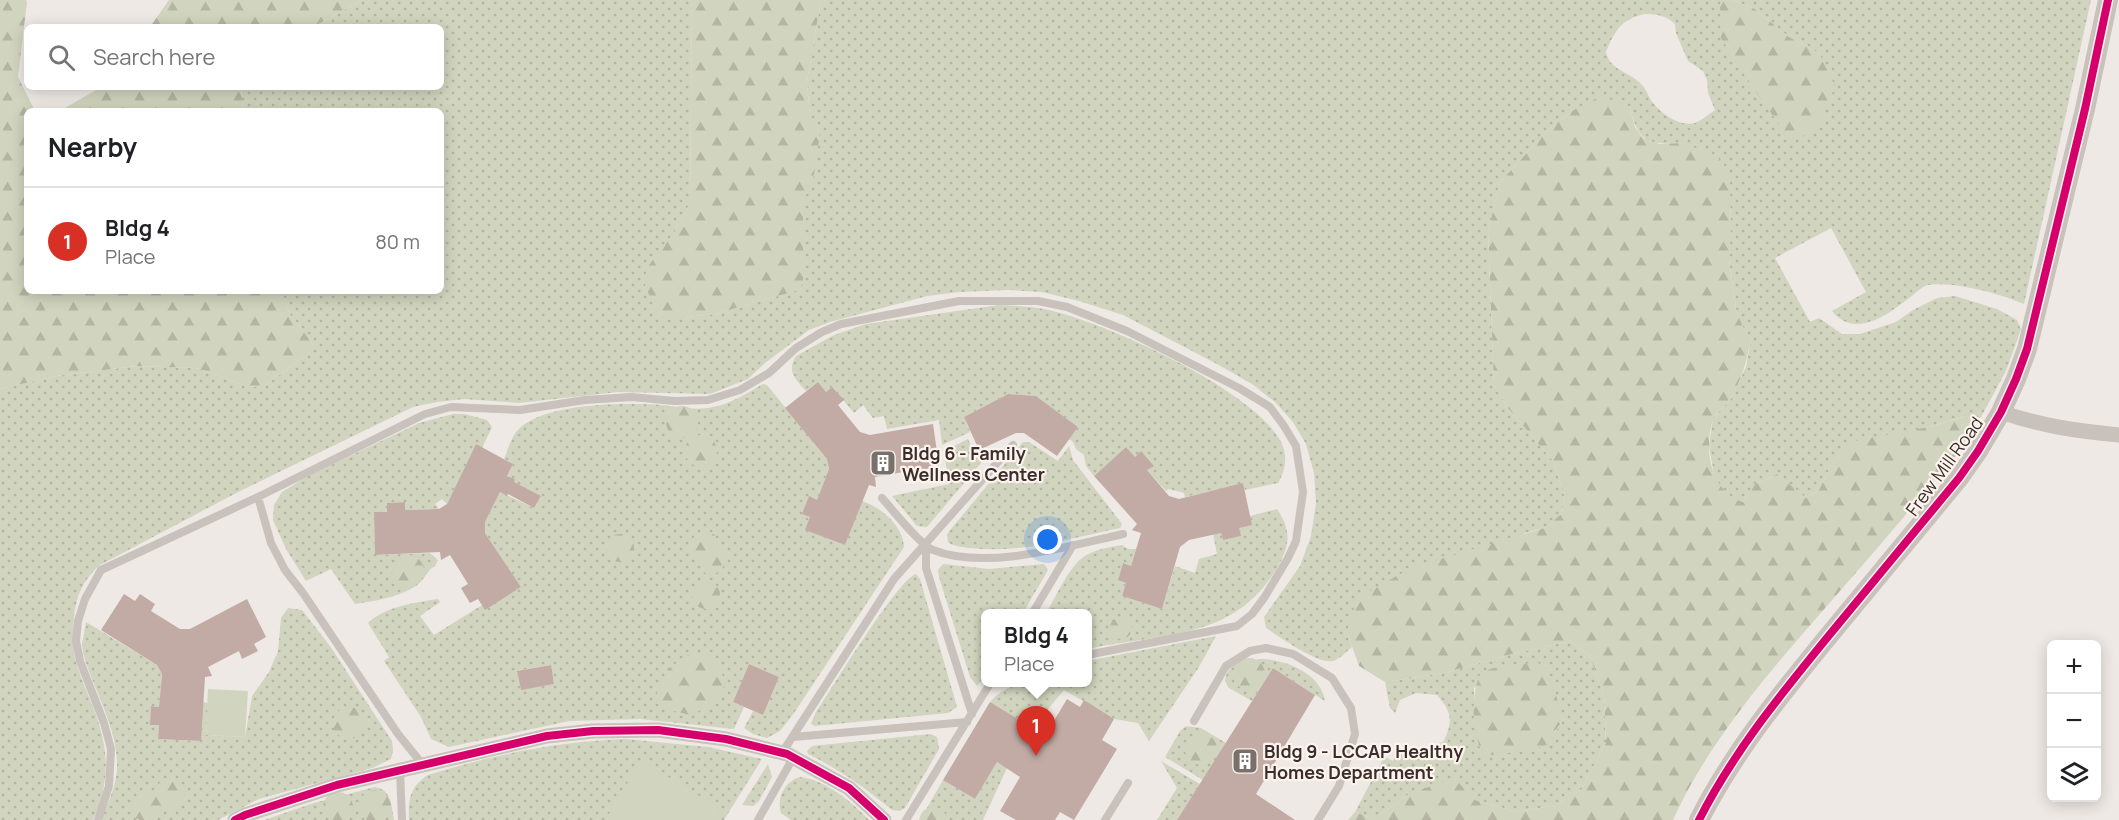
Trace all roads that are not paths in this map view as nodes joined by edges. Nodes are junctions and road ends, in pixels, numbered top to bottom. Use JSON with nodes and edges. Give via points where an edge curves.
{"nodes":[{"id":1,"x":2108,"y":0,"type":"edge"},
{"id":2,"x":2001,"y":412,"type":"junction"},
{"id":3,"x":2119,"y":435,"type":"edge"},
{"id":4,"x":1013,"y":445,"type":"dead end"},
{"id":5,"x":258,"y":497,"type":"junction"},
{"id":6,"x":882,"y":498,"type":"dead end"},
{"id":7,"x":1122,"y":534,"type":"dead end"},
{"id":8,"x":926,"y":545,"type":"junction"},
{"id":9,"x":1073,"y":545,"type":"junction"},
{"id":10,"x":1035,"y":609,"type":"edge"},
{"id":11,"x":1092,"y":655,"type":"edge"},
{"id":12,"x":989,"y":687,"type":"edge"},
{"id":13,"x":972,"y":714,"type":"junction"},
{"id":14,"x":1194,"y":721,"type":"dead end"},
{"id":15,"x":967,"y":722,"type":"junction"},
{"id":16,"x":793,"y":737,"type":"junction"},
{"id":17,"x":788,"y":755,"type":"junction"},
{"id":18,"x":423,"y":765,"type":"junction"},
{"id":19,"x":400,"y":770,"type":"junction"},
{"id":20,"x":1128,"y":783,"type":"dead end"},
{"id":21,"x":98,"y":820,"type":"edge"},
{"id":22,"x":235,"y":820,"type":"edge"},
{"id":23,"x":402,"y":820,"type":"edge"},
{"id":24,"x":758,"y":820,"type":"edge"},
{"id":25,"x":884,"y":820,"type":"edge"},
{"id":26,"x":906,"y":820,"type":"edge"},
{"id":27,"x":1105,"y":820,"type":"edge"},
{"id":28,"x":1318,"y":820,"type":"edge"},
{"id":29,"x":1699,"y":820,"type":"edge"}],
"edges":[{"from":1,"to":2,"type":"street","name":"Frew Mill Road","via":[[2036,318]]},
{"from":2,"to":3,"type":"street","via":[[2069,430]]},
{"from":2,"to":29,"type":"street","name":"Frew Mill Road","via":[[1959,478],[1772,704],[1741,747]]},
{"from":4,"to":8,"type":"lane"},
{"from":5,"to":11,"type":"lane","via":[[424,414],[451,407],[520,410],[619,398],[708,400],[740,390],[769,373],[796,348],[841,324],[959,301],[1038,301],[1067,307],[1188,360],[1270,407],[1296,446],[1303,492],[1296,541],[1252,614],[1237,626]]},
{"from":5,"to":18,"type":"lane","via":[[271,543],[285,570]]},
{"from":5,"to":21,"type":"lane","via":[[101,570],[85,599],[76,641],[111,749],[109,786]]},
{"from":6,"to":8,"type":"lane"},
{"from":7,"to":9,"type":"lane"},
{"from":8,"to":9,"type":"lane","via":[[957,555],[999,557]]},
{"from":8,"to":13,"type":"lane","via":[[926,568]]},
{"from":8,"to":16,"type":"lane","via":[[894,579]]},
{"from":9,"to":10,"type":"lane"},
{"from":12,"to":13,"type":"lane"},
{"from":13,"to":15,"type":"lane"},
{"from":14,"to":28,"type":"lane","via":[[1226,666],[1250,651],[1266,648],[1293,654],[1332,678],[1351,708],[1355,734],[1339,786]]},
{"from":15,"to":16,"type":"lane"},
{"from":15,"to":26,"type":"lane"},
{"from":16,"to":17,"type":"lane"},
{"from":17,"to":18,"type":"street","via":[[726,739],[658,730],[593,731],[547,736]]},
{"from":17,"to":24,"type":"lane"},
{"from":17,"to":25,"type":"street","via":[[849,788]]},
{"from":18,"to":19,"type":"street"},
{"from":19,"to":22,"type":"street","via":[[337,785]]},
{"from":19,"to":23,"type":"lane"},
{"from":20,"to":27,"type":"lane"}]}
